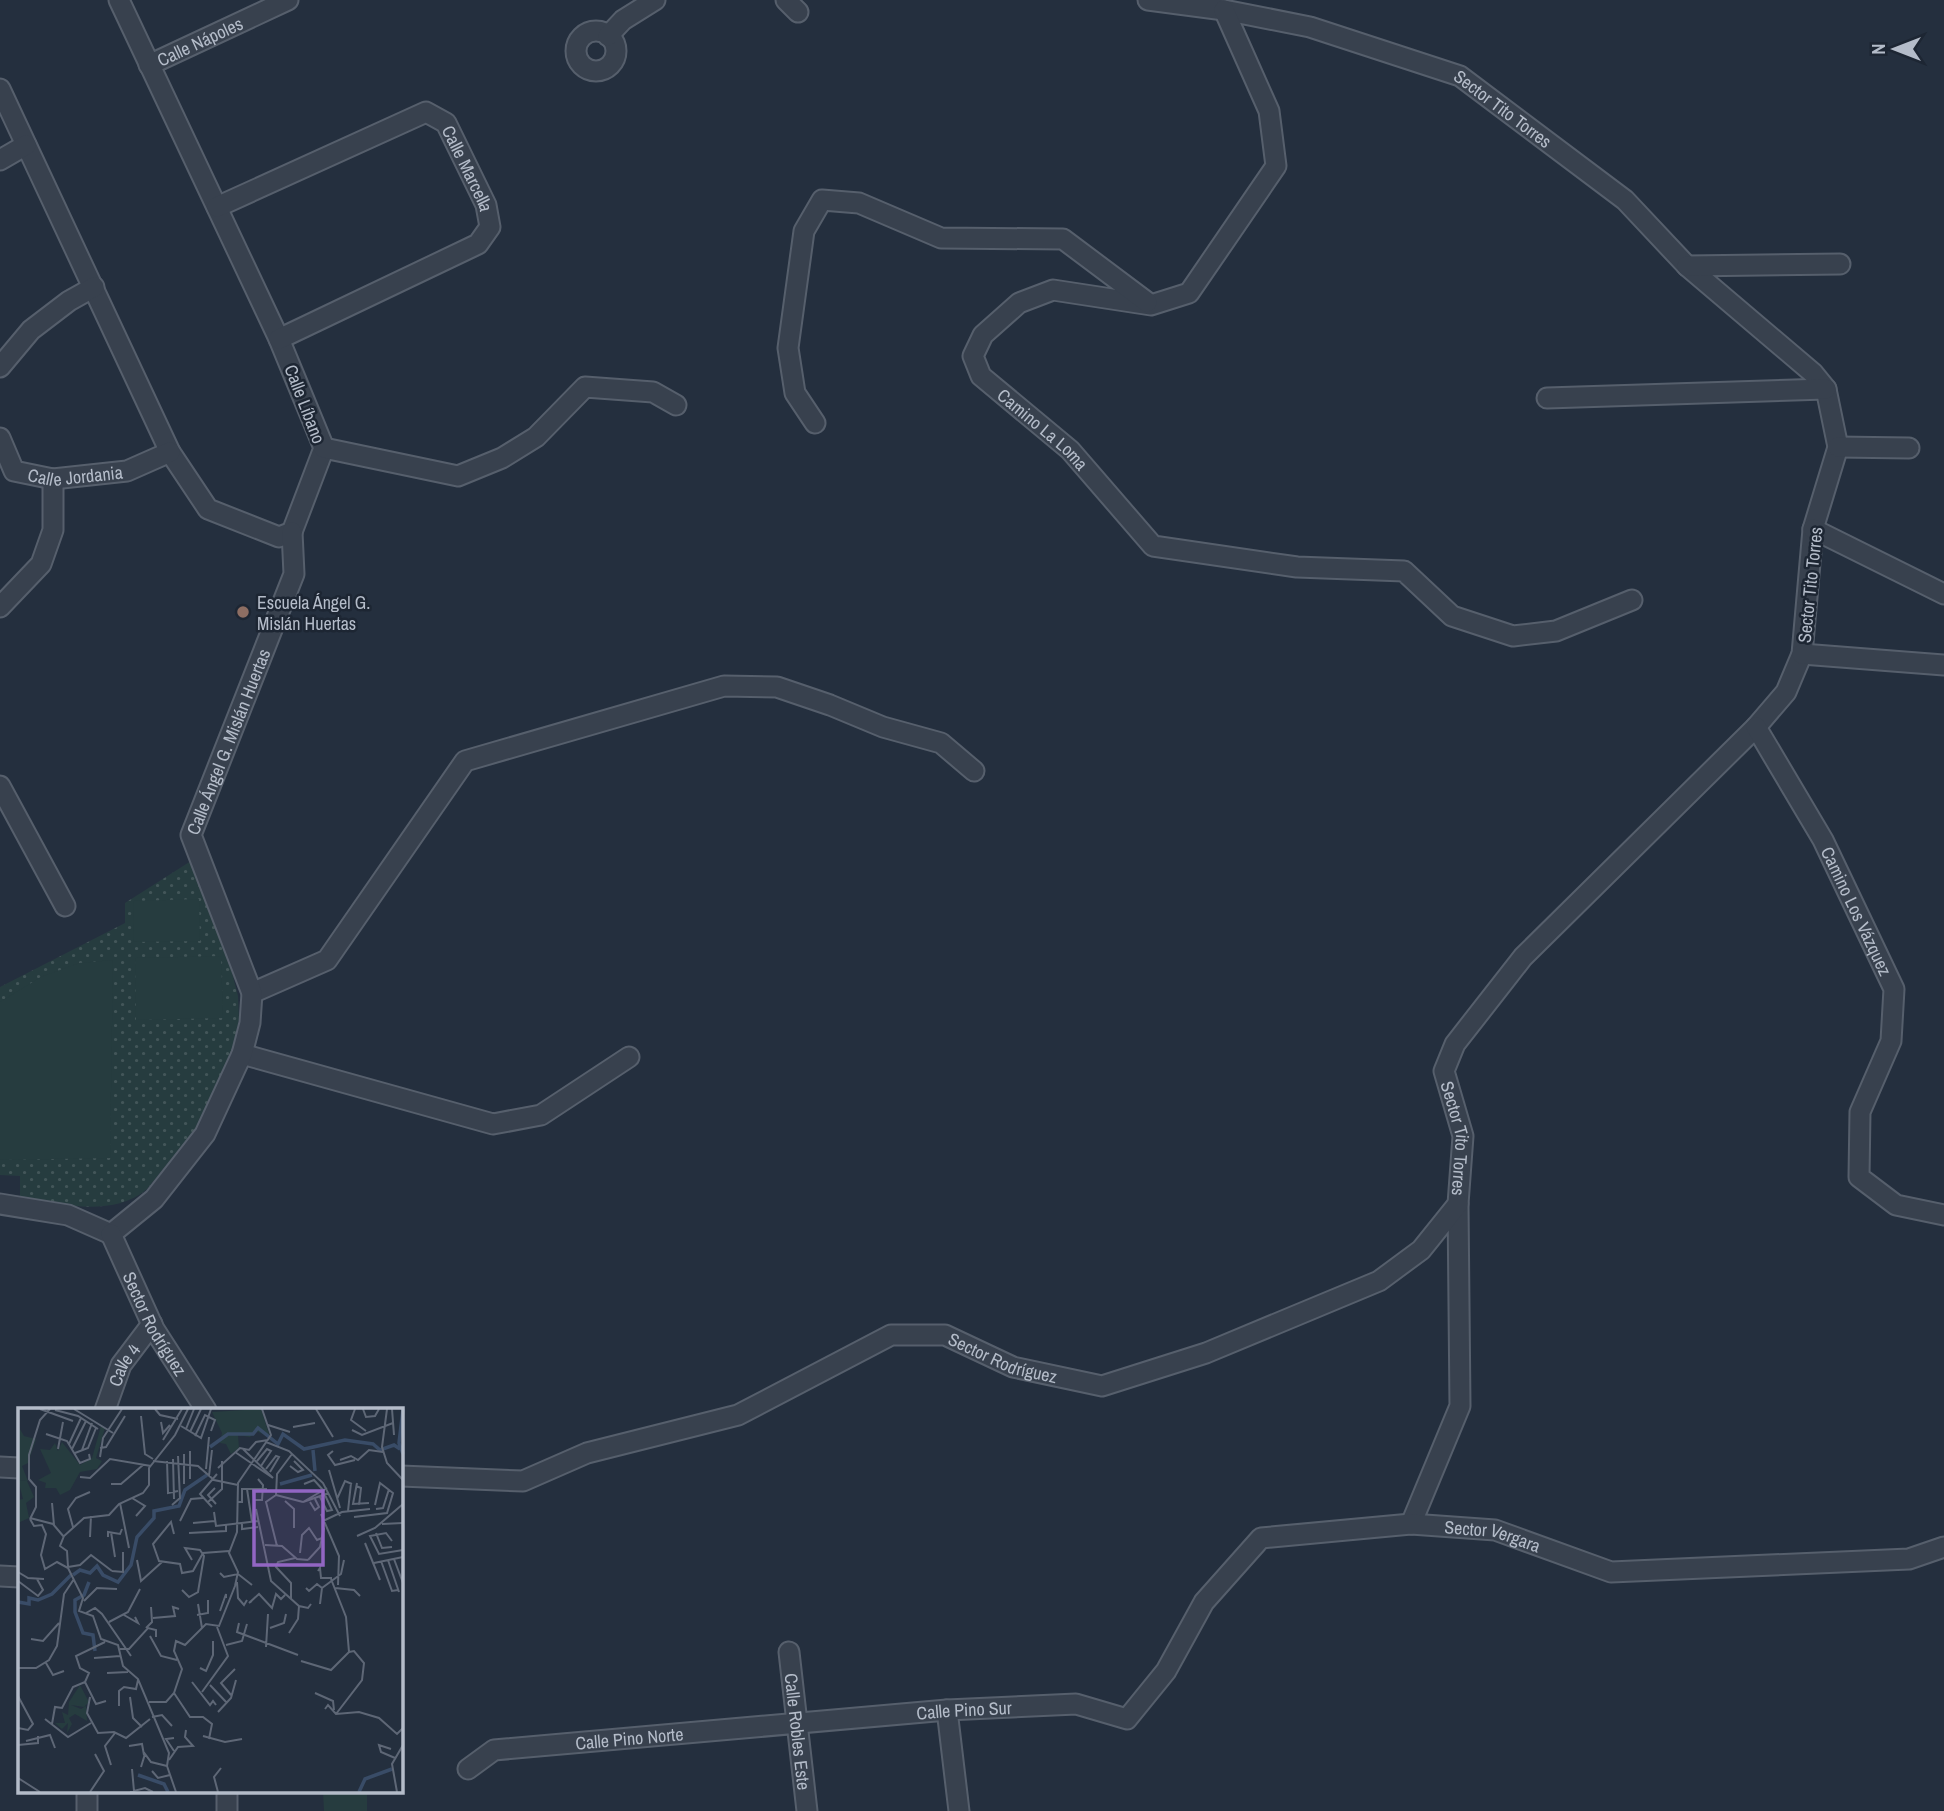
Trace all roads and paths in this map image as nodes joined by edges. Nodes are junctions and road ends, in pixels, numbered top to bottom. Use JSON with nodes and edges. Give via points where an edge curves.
{"nodes":[{"id":1,"x":119,"y":0,"type":"edge"},
{"id":2,"x":288,"y":0,"type":"edge"},
{"id":3,"x":655,"y":0,"type":"edge"},
{"id":4,"x":1148,"y":0,"type":"edge"},
{"id":5,"x":1224,"y":10,"type":"junction"},
{"id":6,"x":608,"y":36,"type":"dead end"},
{"id":7,"x":149,"y":65,"type":"junction"},
{"id":8,"x":0,"y":89,"type":"edge"},
{"id":9,"x":26,"y":145,"type":"junction"},
{"id":10,"x":0,"y":160,"type":"edge"},
{"id":11,"x":217,"y":207,"type":"junction"},
{"id":12,"x":1839,"y":264,"type":"dead end"},
{"id":13,"x":1687,"y":266,"type":"junction"},
{"id":14,"x":94,"y":287,"type":"junction"},
{"id":15,"x":1151,"y":305,"type":"junction"},
{"id":16,"x":279,"y":339,"type":"junction"},
{"id":17,"x":0,"y":367,"type":"edge"},
{"id":18,"x":1826,"y":388,"type":"junction"},
{"id":19,"x":1547,"y":398,"type":"dead end"},
{"id":20,"x":676,"y":405,"type":"dead end"},
{"id":21,"x":816,"y":423,"type":"dead end"},
{"id":22,"x":0,"y":438,"type":"edge"},
{"id":23,"x":1838,"y":447,"type":"junction"},
{"id":24,"x":324,"y":448,"type":"junction"},
{"id":25,"x":1909,"y":448,"type":"dead end"},
{"id":26,"x":170,"y":452,"type":"junction"},
{"id":27,"x":53,"y":479,"type":"junction"},
{"id":28,"x":1813,"y":529,"type":"junction"},
{"id":29,"x":292,"y":532,"type":"junction"},
{"id":30,"x":1944,"y":594,"type":"edge"},
{"id":31,"x":1633,"y":600,"type":"dead end"},
{"id":32,"x":0,"y":607,"type":"edge"},
{"id":33,"x":1802,"y":654,"type":"junction"},
{"id":34,"x":1944,"y":665,"type":"edge"},
{"id":35,"x":1756,"y":727,"type":"junction"},
{"id":36,"x":974,"y":771,"type":"dead end"},
{"id":37,"x":0,"y":786,"type":"edge"},
{"id":38,"x":65,"y":906,"type":"dead end"},
{"id":39,"x":252,"y":993,"type":"junction"},
{"id":40,"x":242,"y":1054,"type":"junction"},
{"id":41,"x":629,"y":1057,"type":"dead end"},
{"id":42,"x":0,"y":1204,"type":"edge"},
{"id":43,"x":1458,"y":1204,"type":"junction"},
{"id":44,"x":1944,"y":1215,"type":"edge"},
{"id":45,"x":111,"y":1234,"type":"junction"},
{"id":46,"x":152,"y":1324,"type":"junction"},
{"id":47,"x":106,"y":1408,"type":"edge"},
{"id":48,"x":205,"y":1408,"type":"edge"},
{"id":49,"x":0,"y":1467,"type":"edge"},
{"id":50,"x":18,"y":1468,"type":"edge"},
{"id":51,"x":402,"y":1476,"type":"edge"},
{"id":52,"x":1411,"y":1524,"type":"junction"},
{"id":53,"x":1944,"y":1547,"type":"edge"},
{"id":54,"x":0,"y":1576,"type":"edge"},
{"id":55,"x":18,"y":1577,"type":"edge"},
{"id":56,"x":789,"y":1652,"type":"dead end"},
{"id":57,"x":947,"y":1710,"type":"junction"},
{"id":58,"x":1128,"y":1719,"type":"joint"},
{"id":59,"x":797,"y":1723,"type":"junction"},
{"id":60,"x":468,"y":1769,"type":"dead end"},
{"id":61,"x":807,"y":1811,"type":"edge"},
{"id":62,"x":959,"y":1811,"type":"edge"}],
"edges":[{"from":1,"to":7,"type":"street","name":"Calle Líbano"},
{"from":2,"to":7,"type":"street","name":"Calle Nápoles"},
{"from":3,"to":6,"type":"street","via":[[623,20]]},
{"from":4,"to":5,"type":"street","name":"Sector Tito Torres"},
{"from":5,"to":13,"type":"street","name":"Sector Tito Torres","via":[[1310,27],[1460,76],[1625,200]]},
{"from":5,"to":15,"type":"street","name":"Camino La Loma","via":[[1269,111],[1276,166],[1189,293]]},
{"from":7,"to":11,"type":"street","name":"Calle Líbano"},
{"from":8,"to":9,"type":"street"},
{"from":9,"to":10,"type":"street"},
{"from":9,"to":14,"type":"street"},
{"from":11,"to":16,"type":"street","name":"Calle Líbano"},
{"from":11,"to":16,"type":"street","name":"Calle Marcella","via":[[426,112],[446,123],[486,205],[490,227],[478,244]]},
{"from":12,"to":13,"type":"street"},
{"from":13,"to":18,"type":"street","name":"Sector Tito Torres","via":[[1801,361]]},
{"from":14,"to":17,"type":"street","via":[[31,330]]},
{"from":14,"to":26,"type":"street"},
{"from":15,"to":21,"type":"street","via":[[1063,239],[941,238],[859,203],[822,200],[804,231],[788,348],[796,393]]},
{"from":15,"to":31,"type":"street","name":"Camino La Loma","via":[[1053,290],[1019,303],[983,335],[973,356],[981,376],[1070,450],[1153,546],[1297,567],[1404,571],[1452,616],[1513,636],[1556,631]]},
{"from":16,"to":24,"type":"street","name":"Calle Líbano"},
{"from":18,"to":19,"type":"street"},
{"from":18,"to":23,"type":"street","name":"Sector Tito Torres"},
{"from":20,"to":24,"type":"street","via":[[653,392],[585,387],[536,437],[502,458],[458,476]]},
{"from":22,"to":27,"type":"street","name":"Calle Jordania","via":[[14,471]]},
{"from":23,"to":25,"type":"street"},
{"from":23,"to":28,"type":"street","name":"Sector Tito Torres"},
{"from":24,"to":29,"type":"street","name":"Calle Líbano"},
{"from":26,"to":27,"type":"street","name":"Calle Jordania","via":[[127,471]]},
{"from":26,"to":29,"type":"street","via":[[208,509],[279,537]]},
{"from":27,"to":32,"type":"street","via":[[53,530],[41,564]]},
{"from":28,"to":30,"type":"street"},
{"from":28,"to":33,"type":"street","name":"Sector Tito Torres"},
{"from":29,"to":39,"type":"street","name":"Calle Ángel G. Mislán Huertas","via":[[294,574],[191,835]]},
{"from":33,"to":34,"type":"street"},
{"from":33,"to":35,"type":"street","name":"Sector Tito Torres","via":[[1786,692]]},
{"from":35,"to":43,"type":"street","name":"Sector Tito Torres","via":[[1523,957],[1455,1044],[1444,1071],[1463,1136]]},
{"from":35,"to":44,"type":"street","name":"Camino Los Vázquez","via":[[1824,840],[1894,989],[1891,1041],[1860,1112],[1859,1177],[1896,1205]]},
{"from":36,"to":39,"type":"street","via":[[941,743],[883,727],[777,687],[724,686],[465,761],[327,960]]},
{"from":37,"to":38,"type":"street"},
{"from":39,"to":40,"type":"street","name":"Calle Ángel G. Mislán Huertas"},
{"from":40,"to":41,"type":"street","via":[[493,1124],[541,1115]]},
{"from":40,"to":45,"type":"street","name":"Calle Ángel G. Mislán Huertas","via":[[205,1134],[154,1199]]},
{"from":42,"to":45,"type":"street","via":[[68,1215]]},
{"from":43,"to":51,"type":"street","name":"Sector Rodríguez","via":[[1421,1250],[1379,1281],[1206,1353],[1102,1386],[1013,1367],[946,1335],[891,1335],[738,1415],[587,1453],[523,1482]]},
{"from":43,"to":52,"type":"street","name":"Sector Tito Torres","via":[[1460,1406]]},
{"from":45,"to":46,"type":"street","name":"Sector Rodríguez"},
{"from":46,"to":47,"type":"street","name":"Calle 4","via":[[121,1364]]},
{"from":46,"to":48,"type":"street","name":"Sector Rodríguez"},
{"from":49,"to":50,"type":"street"},
{"from":52,"to":53,"type":"street","name":"Sector Vergara","via":[[1495,1530],[1611,1572],[1909,1559]]},
{"from":52,"to":58,"type":"street","name":"Sector Vergara","via":[[1261,1538],[1204,1602],[1166,1671]]},
{"from":54,"to":55,"type":"street"},
{"from":56,"to":59,"type":"street","name":"Calle Robles Este"},
{"from":57,"to":58,"type":"street","name":"Calle Pino Sur","via":[[1076,1704]]},
{"from":57,"to":59,"type":"street","name":"Calle Pino Sur"},
{"from":57,"to":62,"type":"street"},
{"from":59,"to":60,"type":"street","name":"Calle Pino Norte","via":[[494,1750]]},
{"from":59,"to":61,"type":"street","name":"Calle Robles Este"}]}
